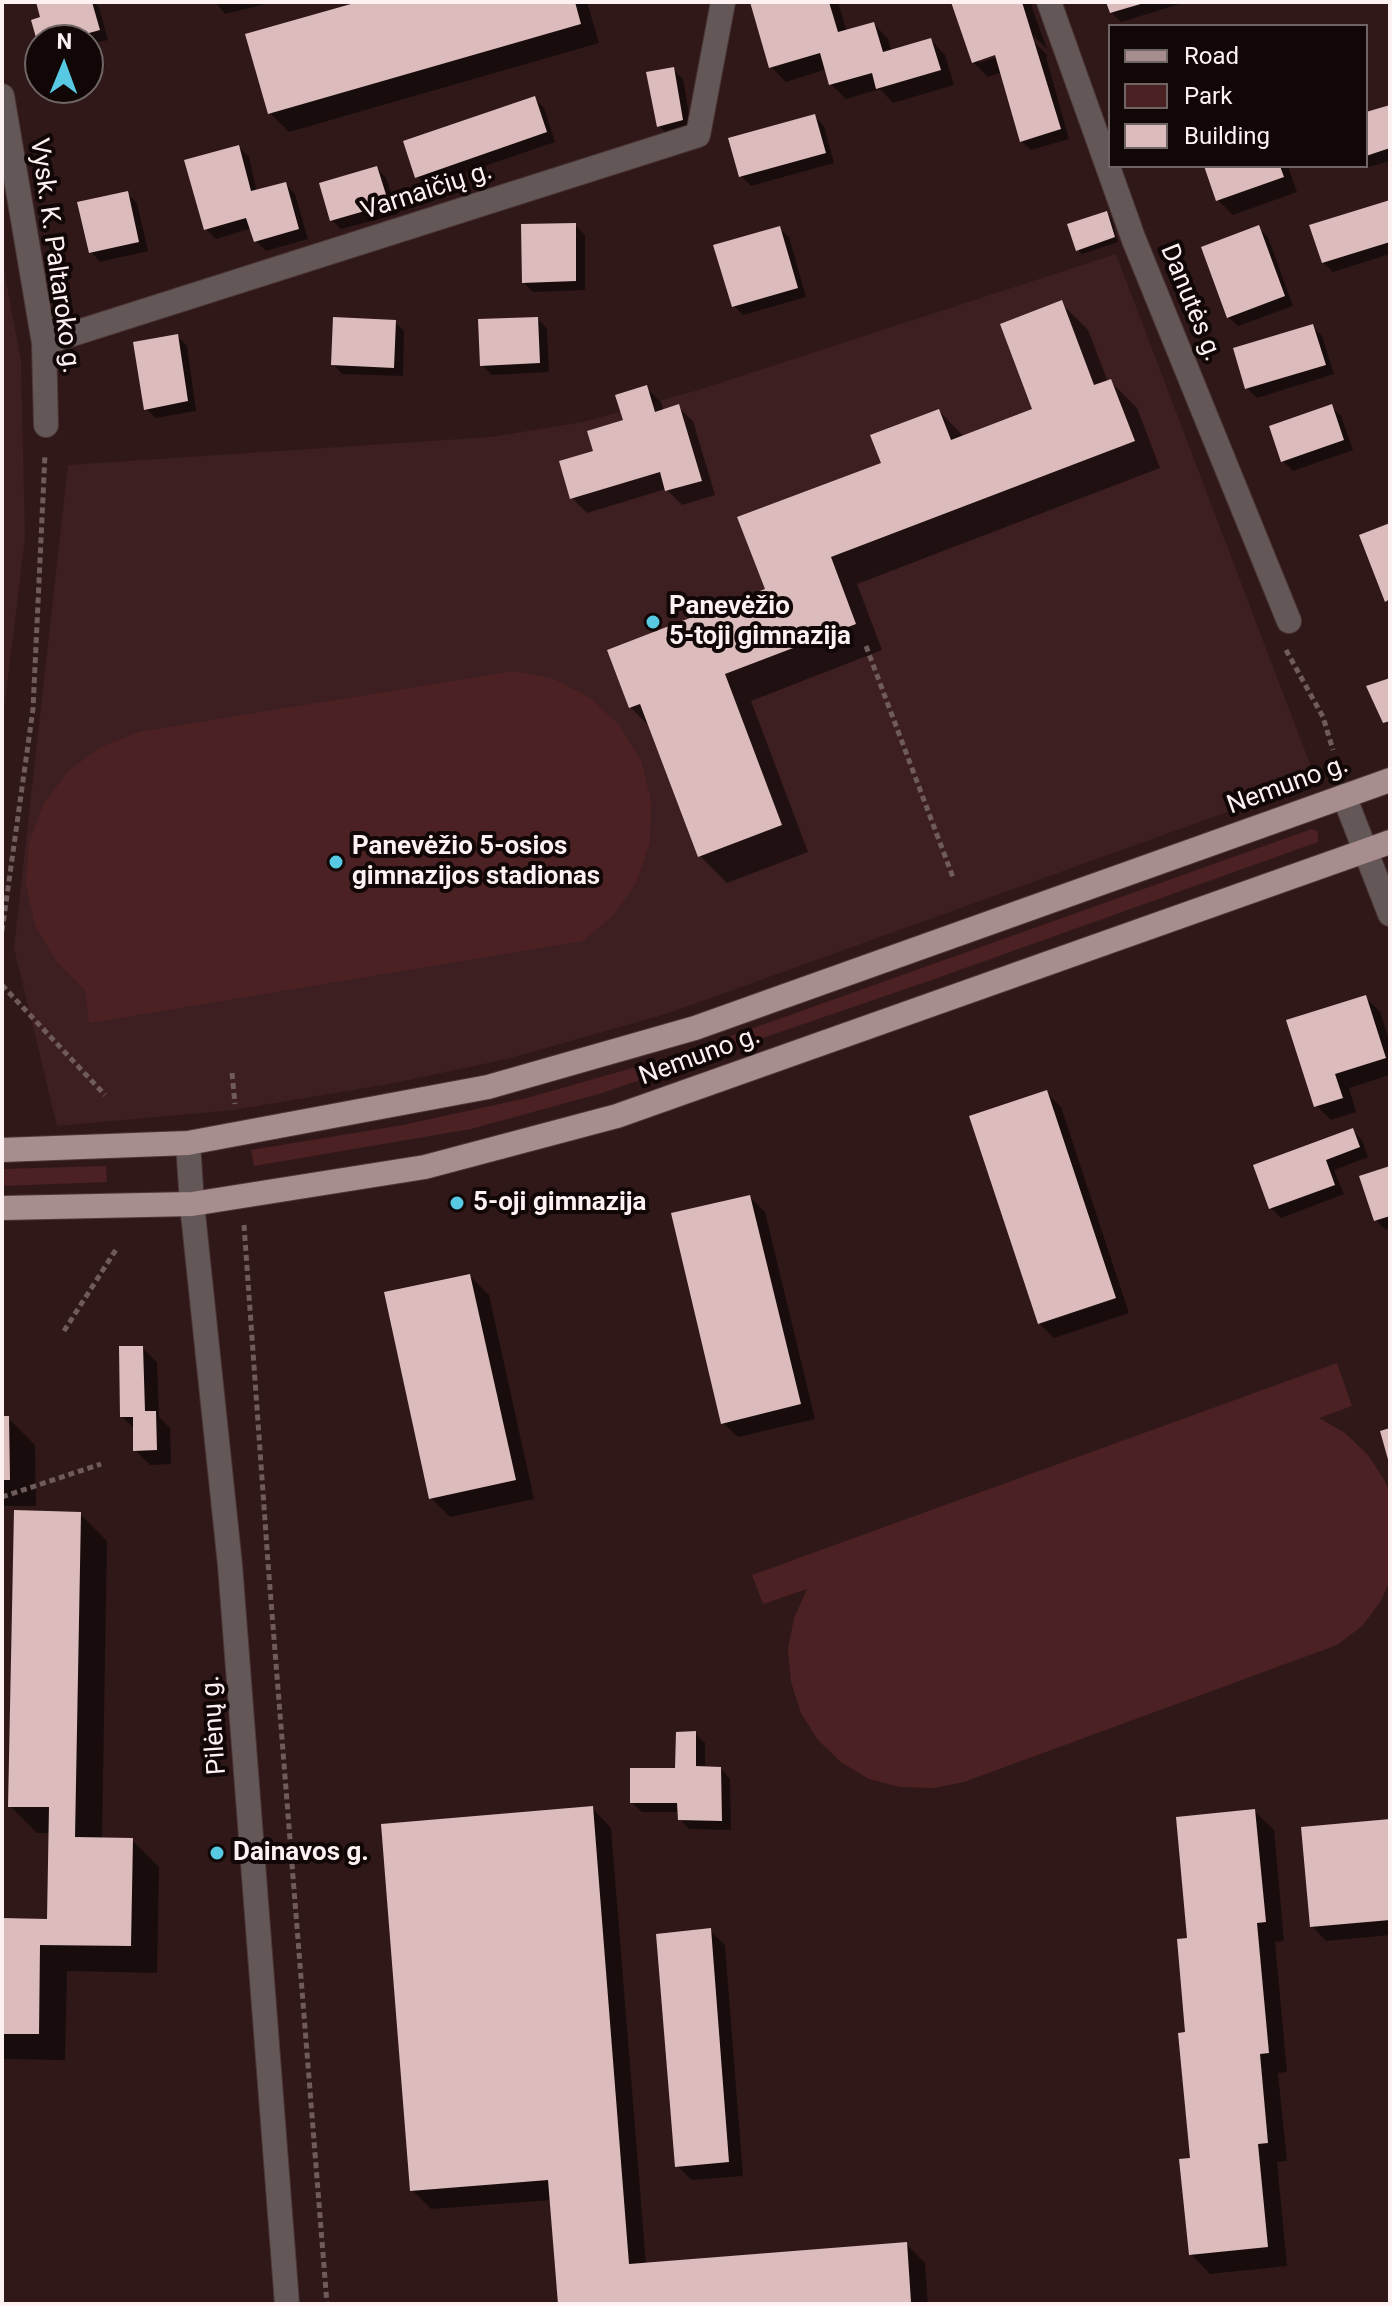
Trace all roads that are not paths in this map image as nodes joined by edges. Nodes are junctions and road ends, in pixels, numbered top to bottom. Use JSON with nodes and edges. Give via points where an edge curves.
{"nodes":[{"id":1,"x":723,"y":2,"type":"edge"},
{"id":2,"x":1049,"y":2,"type":"edge"},
{"id":3,"x":2,"y":96,"type":"edge"},
{"id":4,"x":1108,"y":167,"type":"edge"},
{"id":5,"x":1108,"y":168,"type":"edge"},
{"id":6,"x":44,"y":343,"type":"junction"},
{"id":7,"x":46,"y":425,"type":"road end"},
{"id":8,"x":1289,"y":621,"type":"road end"},
{"id":9,"x":1390,"y":780,"type":"edge"},
{"id":10,"x":1344,"y":796,"type":"junction"},
{"id":11,"x":1390,"y":842,"type":"edge"},
{"id":12,"x":1366,"y":850,"type":"junction"},
{"id":13,"x":1390,"y":914,"type":"edge"},
{"id":14,"x":188,"y":1143,"type":"junction"},
{"id":15,"x":2,"y":1150,"type":"edge"},
{"id":16,"x":192,"y":1204,"type":"junction"},
{"id":17,"x":2,"y":1208,"type":"edge"},
{"id":18,"x":287,"y":2304,"type":"edge"}],
"edges":[{"from":1,"to":6,"type":"street","name":"Varnaičių g.","via":[[698,135]]},
{"from":2,"to":4,"type":"street","name":"Danutės g."},
{"from":3,"to":6,"type":"street","name":"Vysk. K. Paltaroko g."},
{"from":5,"to":8,"type":"street","name":"Danutės g."},
{"from":6,"to":7,"type":"street","name":"Vysk. K. Paltaroko g."},
{"from":9,"to":10,"type":"main road","name":"Nemuno g."},
{"from":10,"to":12,"type":"street"},
{"from":10,"to":14,"type":"main road","name":"Nemuno g.","via":[[695,1028],[488,1087]]},
{"from":11,"to":12,"type":"main road","name":"Nemuno g."},
{"from":12,"to":13,"type":"street"},
{"from":12,"to":16,"type":"main road","name":"Nemuno g.","via":[[617,1116],[425,1167]]},
{"from":14,"to":15,"type":"main road","name":"Nemuno g."},
{"from":14,"to":16,"type":"street","name":"Pilėnų g."},
{"from":16,"to":17,"type":"main road","name":"Nemuno g."},
{"from":16,"to":18,"type":"street","name":"Pilėnų g.","via":[[230,1565]]}]}
